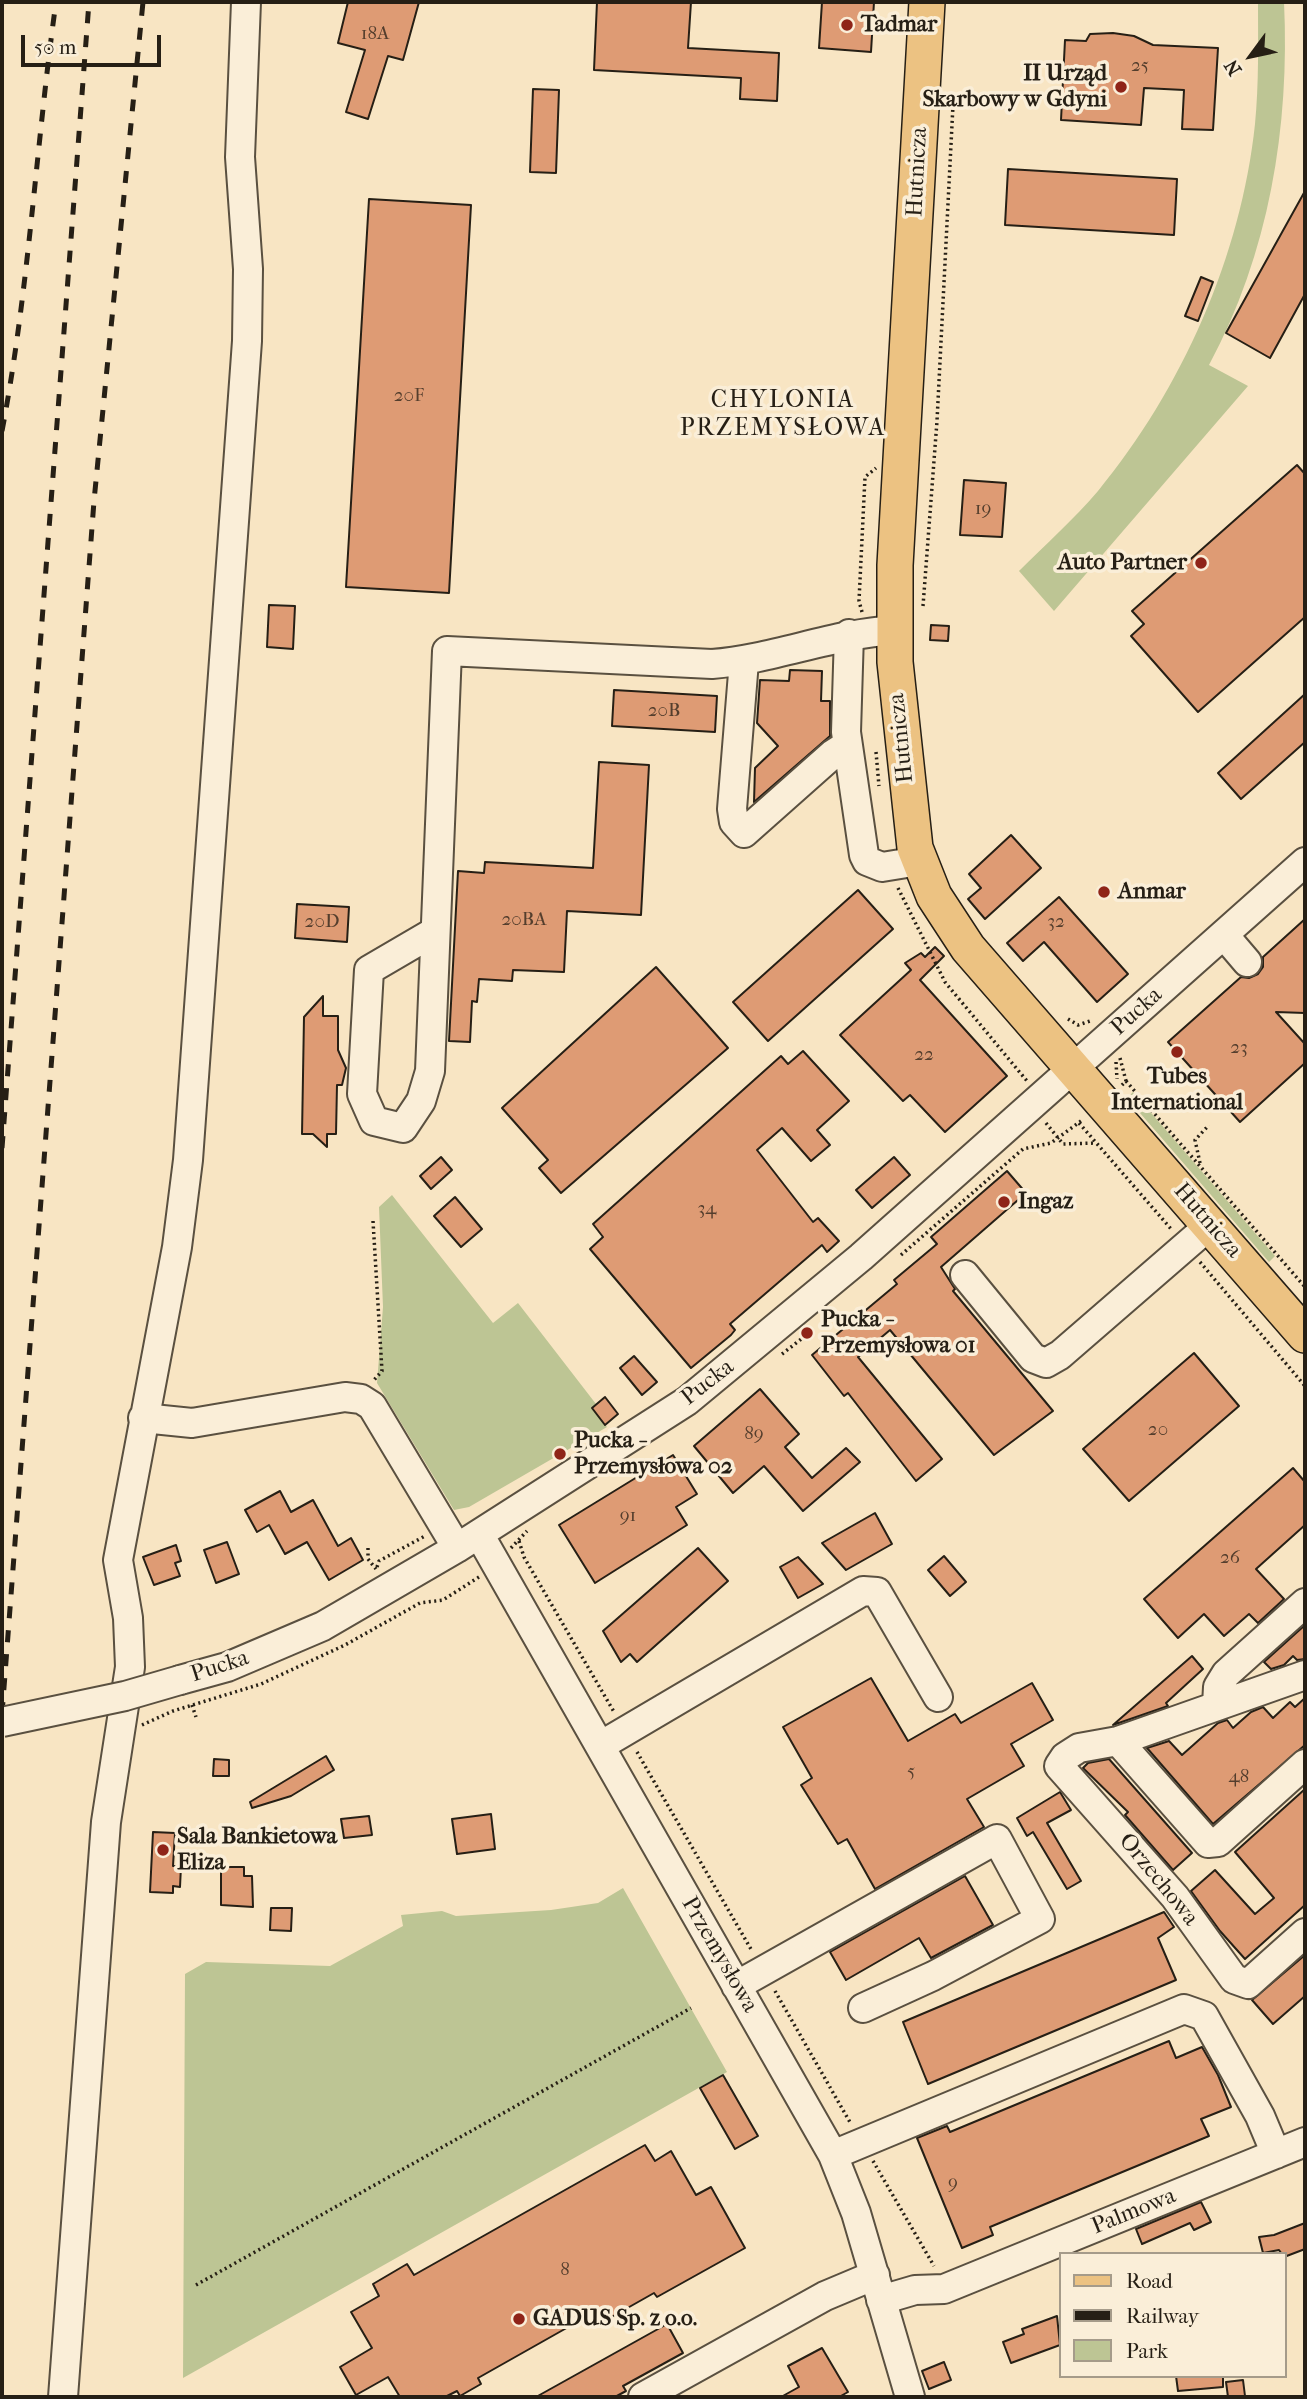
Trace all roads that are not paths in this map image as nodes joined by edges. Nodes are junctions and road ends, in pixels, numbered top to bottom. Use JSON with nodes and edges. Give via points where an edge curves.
{"nodes":[{"id":1,"x":246,"y":2,"type":"edge"},
{"id":2,"x":927,"y":2,"type":"edge"},
{"id":3,"x":856,"y":624,"type":"junction"},
{"id":4,"x":895,"y":630,"type":"junction"},
{"id":5,"x":744,"y":662,"type":"junction"},
{"id":6,"x":847,"y":745,"type":"junction"},
{"id":7,"x":1305,"y":862,"type":"edge"},
{"id":8,"x":907,"y":872,"type":"junction"},
{"id":9,"x":434,"y":932,"type":"junction"},
{"id":10,"x":1224,"y":935,"type":"junction"},
{"id":11,"x":1247,"y":962,"type":"dead end"},
{"id":12,"x":1074,"y":1068,"type":"junction"},
{"id":13,"x":1210,"y":1225,"type":"junction"},
{"id":14,"x":965,"y":1275,"type":"dead end"},
{"id":15,"x":1305,"y":1335,"type":"edge"},
{"id":16,"x":143,"y":1418,"type":"junction"},
{"id":17,"x":461,"y":1536,"type":"junction"},
{"id":18,"x":1305,"y":1603,"type":"edge"},
{"id":19,"x":1305,"y":1675,"type":"edge"},
{"id":20,"x":938,"y":1697,"type":"dead end"},
{"id":21,"x":1217,"y":1705,"type":"junction"},
{"id":22,"x":2,"y":1722,"type":"edge"},
{"id":23,"x":1118,"y":1741,"type":"junction"},
{"id":24,"x":600,"y":1746,"type":"junction"},
{"id":25,"x":1305,"y":1764,"type":"edge"},
{"id":26,"x":1305,"y":1933,"type":"edge"},
{"id":27,"x":736,"y":1986,"type":"junction"},
{"id":28,"x":863,"y":2008,"type":"dead end"},
{"id":29,"x":1305,"y":2142,"type":"edge"},
{"id":30,"x":1276,"y":2154,"type":"junction"},
{"id":31,"x":833,"y":2155,"type":"junction"},
{"id":32,"x":878,"y":2287,"type":"junction"},
{"id":33,"x":63,"y":2397,"type":"edge"},
{"id":34,"x":643,"y":2397,"type":"edge"},
{"id":35,"x":910,"y":2397,"type":"edge"}],
"edges":[{"from":1,"to":16,"type":"street","via":[[240,157],[248,269],[247,341],[188,1160],[177,1247]]},
{"from":2,"to":4,"type":"main road","name":"Hutnicza"},
{"from":3,"to":4,"type":"street"},
{"from":3,"to":5,"type":"street"},
{"from":3,"to":6,"type":"street"},
{"from":4,"to":8,"type":"main road","name":"Hutnicza","via":[[911,828]]},
{"from":5,"to":6,"type":"street","via":[[732,809],[734,822],[744,833]]},
{"from":5,"to":9,"type":"street","via":[[447,651]]},
{"from":6,"to":8,"type":"street","via":[[867,861]]},
{"from":7,"to":10,"type":"street","name":"Pucka"},
{"from":8,"to":12,"type":"main road","name":"Hutnicza","via":[[934,896],[968,948]]},
{"from":9,"to":9,"type":"street","via":[[430,1071],[421,1101],[403,1128],[374,1121],[362,1094],[369,970]]},
{"from":10,"to":11,"type":"street"},
{"from":10,"to":12,"type":"street","name":"Pucka"},
{"from":12,"to":13,"type":"main road","name":"Hutnicza"},
{"from":12,"to":17,"type":"street","name":"Pucka","via":[[860,1257],[687,1401]]},
{"from":13,"to":14,"type":"street","via":[[1060,1356],[1046,1363],[1033,1358]]},
{"from":13,"to":15,"type":"main road","name":"Hutnicza"},
{"from":16,"to":17,"type":"street","name":"Przemysłowa","via":[[192,1423],[345,1397],[361,1399],[372,1406]]},
{"from":16,"to":33,"type":"street","via":[[118,1560],[131,1667],[106,1822]]},
{"from":17,"to":22,"type":"street","name":"Pucka","bridge":true,"via":[[323,1626],[227,1667],[125,1696]]},
{"from":17,"to":24,"type":"street","name":"Przemysłowa"},
{"from":18,"to":21,"type":"street","via":[[1226,1674],[1218,1687]]},
{"from":19,"to":21,"type":"street"},
{"from":20,"to":24,"type":"street","via":[[877,1592],[863,1591]]},
{"from":21,"to":23,"type":"street"},
{"from":23,"to":25,"type":"street","via":[[1208,1843],[1218,1842]]},
{"from":23,"to":26,"type":"street","name":"Orzechowa","via":[[1079,1748],[1059,1766],[1175,1897],[1234,1979],[1248,1984]]},
{"from":24,"to":27,"type":"street","name":"Przemysłowa"},
{"from":27,"to":28,"type":"street","via":[[998,1839],[1040,1919]]},
{"from":27,"to":31,"type":"street","name":"Przemysłowa"},
{"from":29,"to":30,"type":"street","name":"Palmowa"},
{"from":30,"to":31,"type":"street","via":[[1204,2016],[1184,2010]]},
{"from":30,"to":32,"type":"street","name":"Palmowa","via":[[944,2289]]},
{"from":31,"to":32,"type":"street","name":"Przemysłowa","via":[[848,2188]]},
{"from":32,"to":34,"type":"street","name":"Palmowa","via":[[825,2296]]},
{"from":32,"to":35,"type":"street","name":"Przemysłowa"}]}
